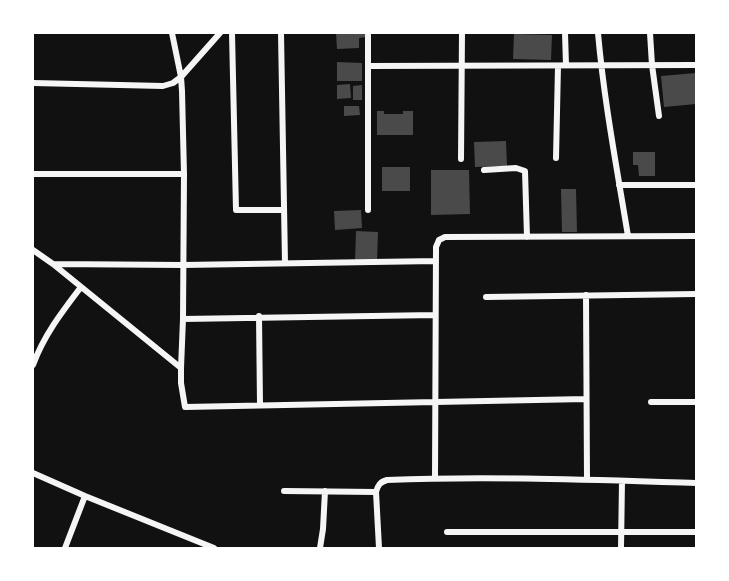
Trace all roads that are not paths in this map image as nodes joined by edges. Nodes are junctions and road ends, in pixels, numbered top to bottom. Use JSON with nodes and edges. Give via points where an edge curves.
{"nodes":[{"id":1,"x":172,"y":33,"type":"edge"},
{"id":2,"x":220,"y":33,"type":"edge"},
{"id":3,"x":232,"y":33,"type":"edge"},
{"id":4,"x":280,"y":33,"type":"edge"},
{"id":5,"x":368,"y":33,"type":"edge"},
{"id":6,"x":462,"y":33,"type":"edge"},
{"id":7,"x":565,"y":33,"type":"edge"},
{"id":8,"x":598,"y":33,"type":"edge"},
{"id":9,"x":650,"y":33,"type":"edge"},
{"id":10,"x":566,"y":65,"type":"junction"},
{"id":11,"x":601,"y":65,"type":"junction"},
{"id":12,"x":652,"y":65,"type":"junction"},
{"id":13,"x":696,"y":65,"type":"edge"},
{"id":14,"x":368,"y":66,"type":"junction"},
{"id":15,"x":461,"y":66,"type":"junction"},
{"id":16,"x":558,"y":66,"type":"junction"},
{"id":17,"x":181,"y":77,"type":"junction"},
{"id":18,"x":33,"y":83,"type":"edge"},
{"id":19,"x":659,"y":116,"type":"dead end"},
{"id":20,"x":556,"y":158,"type":"dead end"},
{"id":21,"x":461,"y":159,"type":"dead end"},
{"id":22,"x":484,"y":170,"type":"dead end"},
{"id":23,"x":33,"y":174,"type":"edge"},
{"id":24,"x":184,"y":174,"type":"junction"},
{"id":25,"x":620,"y":185,"type":"junction"},
{"id":26,"x":696,"y":185,"type":"edge"},
{"id":27,"x":284,"y":210,"type":"junction"},
{"id":28,"x":368,"y":210,"type":"dead end"},
{"id":29,"x":628,"y":236,"type":"junction"},
{"id":30,"x":696,"y":236,"type":"edge"},
{"id":31,"x":528,"y":237,"type":"junction"},
{"id":32,"x":33,"y":250,"type":"edge"},
{"id":33,"x":436,"y":261,"type":"junction"},
{"id":34,"x":53,"y":264,"type":"junction"},
{"id":35,"x":285,"y":264,"type":"junction"},
{"id":36,"x":183,"y":265,"type":"junction"},
{"id":37,"x":81,"y":287,"type":"junction"},
{"id":38,"x":696,"y":294,"type":"edge"},
{"id":39,"x":586,"y":296,"type":"junction"},
{"id":40,"x":486,"y":297,"type":"dead end"},
{"id":41,"x":435,"y":315,"type":"junction"},
{"id":42,"x":260,"y":316,"type":"junction"},
{"id":43,"x":183,"y":319,"type":"junction"},
{"id":44,"x":36,"y":349,"type":"edge"},
{"id":45,"x":33,"y":365,"type":"edge"},
{"id":46,"x":181,"y":368,"type":"junction"},
{"id":47,"x":586,"y":399,"type":"junction"},
{"id":48,"x":436,"y":401,"type":"junction"},
{"id":49,"x":651,"y":402,"type":"dead end"},
{"id":50,"x":696,"y":402,"type":"edge"},
{"id":51,"x":260,"y":405,"type":"junction"},
{"id":52,"x":33,"y":473,"type":"edge"},
{"id":53,"x":435,"y":478,"type":"junction"},
{"id":54,"x":587,"y":480,"type":"junction"},
{"id":55,"x":622,"y":481,"type":"junction"},
{"id":56,"x":696,"y":483,"type":"edge"},
{"id":57,"x":284,"y":491,"type":"dead end"},
{"id":58,"x":325,"y":491,"type":"junction"},
{"id":59,"x":376,"y":492,"type":"junction"},
{"id":60,"x":85,"y":496,"type":"junction"},
{"id":61,"x":447,"y":532,"type":"dead end"},
{"id":62,"x":621,"y":532,"type":"junction"},
{"id":63,"x":696,"y":532,"type":"edge"},
{"id":64,"x":65,"y":548,"type":"edge"},
{"id":65,"x":214,"y":548,"type":"edge"},
{"id":66,"x":320,"y":548,"type":"edge"},
{"id":67,"x":379,"y":548,"type":"edge"},
{"id":68,"x":621,"y":548,"type":"edge"}],
"edges":[{"from":1,"to":17,"type":"street"},
{"from":2,"to":17,"type":"street"},
{"from":3,"to":27,"type":"street","via":[[236,210]]},
{"from":4,"to":27,"type":"street"},
{"from":5,"to":14,"type":"street"},
{"from":6,"to":15,"type":"street"},
{"from":7,"to":10,"type":"street"},
{"from":8,"to":11,"type":"street"},
{"from":9,"to":12,"type":"street"},
{"from":10,"to":11,"type":"street"},
{"from":10,"to":16,"type":"street"},
{"from":11,"to":12,"type":"street"},
{"from":11,"to":25,"type":"street"},
{"from":12,"to":13,"type":"street"},
{"from":12,"to":19,"type":"street"},
{"from":14,"to":15,"type":"street"},
{"from":14,"to":28,"type":"street"},
{"from":15,"to":16,"type":"street"},
{"from":15,"to":21,"type":"street"},
{"from":16,"to":20,"type":"street"},
{"from":17,"to":18,"type":"street","via":[[163,86]]},
{"from":17,"to":24,"type":"street"},
{"from":22,"to":31,"type":"street","via":[[525,171]]},
{"from":23,"to":24,"type":"street"},
{"from":24,"to":36,"type":"street"},
{"from":25,"to":26,"type":"street"},
{"from":25,"to":29,"type":"street"},
{"from":27,"to":35,"type":"street"},
{"from":29,"to":30,"type":"street"},
{"from":29,"to":31,"type":"street"},
{"from":31,"to":33,"type":"street","via":[[445,237],[436,247]]},
{"from":32,"to":34,"type":"street"},
{"from":33,"to":35,"type":"street"},
{"from":33,"to":41,"type":"street"},
{"from":34,"to":36,"type":"street"},
{"from":34,"to":37,"type":"street"},
{"from":35,"to":36,"type":"street"},
{"from":36,"to":43,"type":"street"},
{"from":37,"to":44,"type":"street"},
{"from":37,"to":46,"type":"street"},
{"from":38,"to":39,"type":"street"},
{"from":39,"to":40,"type":"street"},
{"from":39,"to":47,"type":"street"},
{"from":41,"to":42,"type":"street"},
{"from":41,"to":48,"type":"street"},
{"from":42,"to":43,"type":"street"},
{"from":42,"to":51,"type":"street"},
{"from":43,"to":46,"type":"street"},
{"from":44,"to":45,"type":"street"},
{"from":46,"to":51,"type":"street","via":[[185,406]]},
{"from":47,"to":48,"type":"street"},
{"from":47,"to":54,"type":"street"},
{"from":48,"to":51,"type":"street"},
{"from":48,"to":53,"type":"street"},
{"from":49,"to":50,"type":"street"},
{"from":52,"to":60,"type":"street"},
{"from":53,"to":54,"type":"street"},
{"from":53,"to":59,"type":"street","via":[[387,480],[377,486]]},
{"from":54,"to":55,"type":"street"},
{"from":55,"to":56,"type":"street"},
{"from":55,"to":62,"type":"street"},
{"from":57,"to":58,"type":"street"},
{"from":58,"to":59,"type":"street"},
{"from":58,"to":66,"type":"street"},
{"from":59,"to":67,"type":"street"},
{"from":60,"to":64,"type":"street"},
{"from":60,"to":65,"type":"street"},
{"from":61,"to":62,"type":"street"},
{"from":62,"to":63,"type":"street"},
{"from":62,"to":68,"type":"street"}]}
